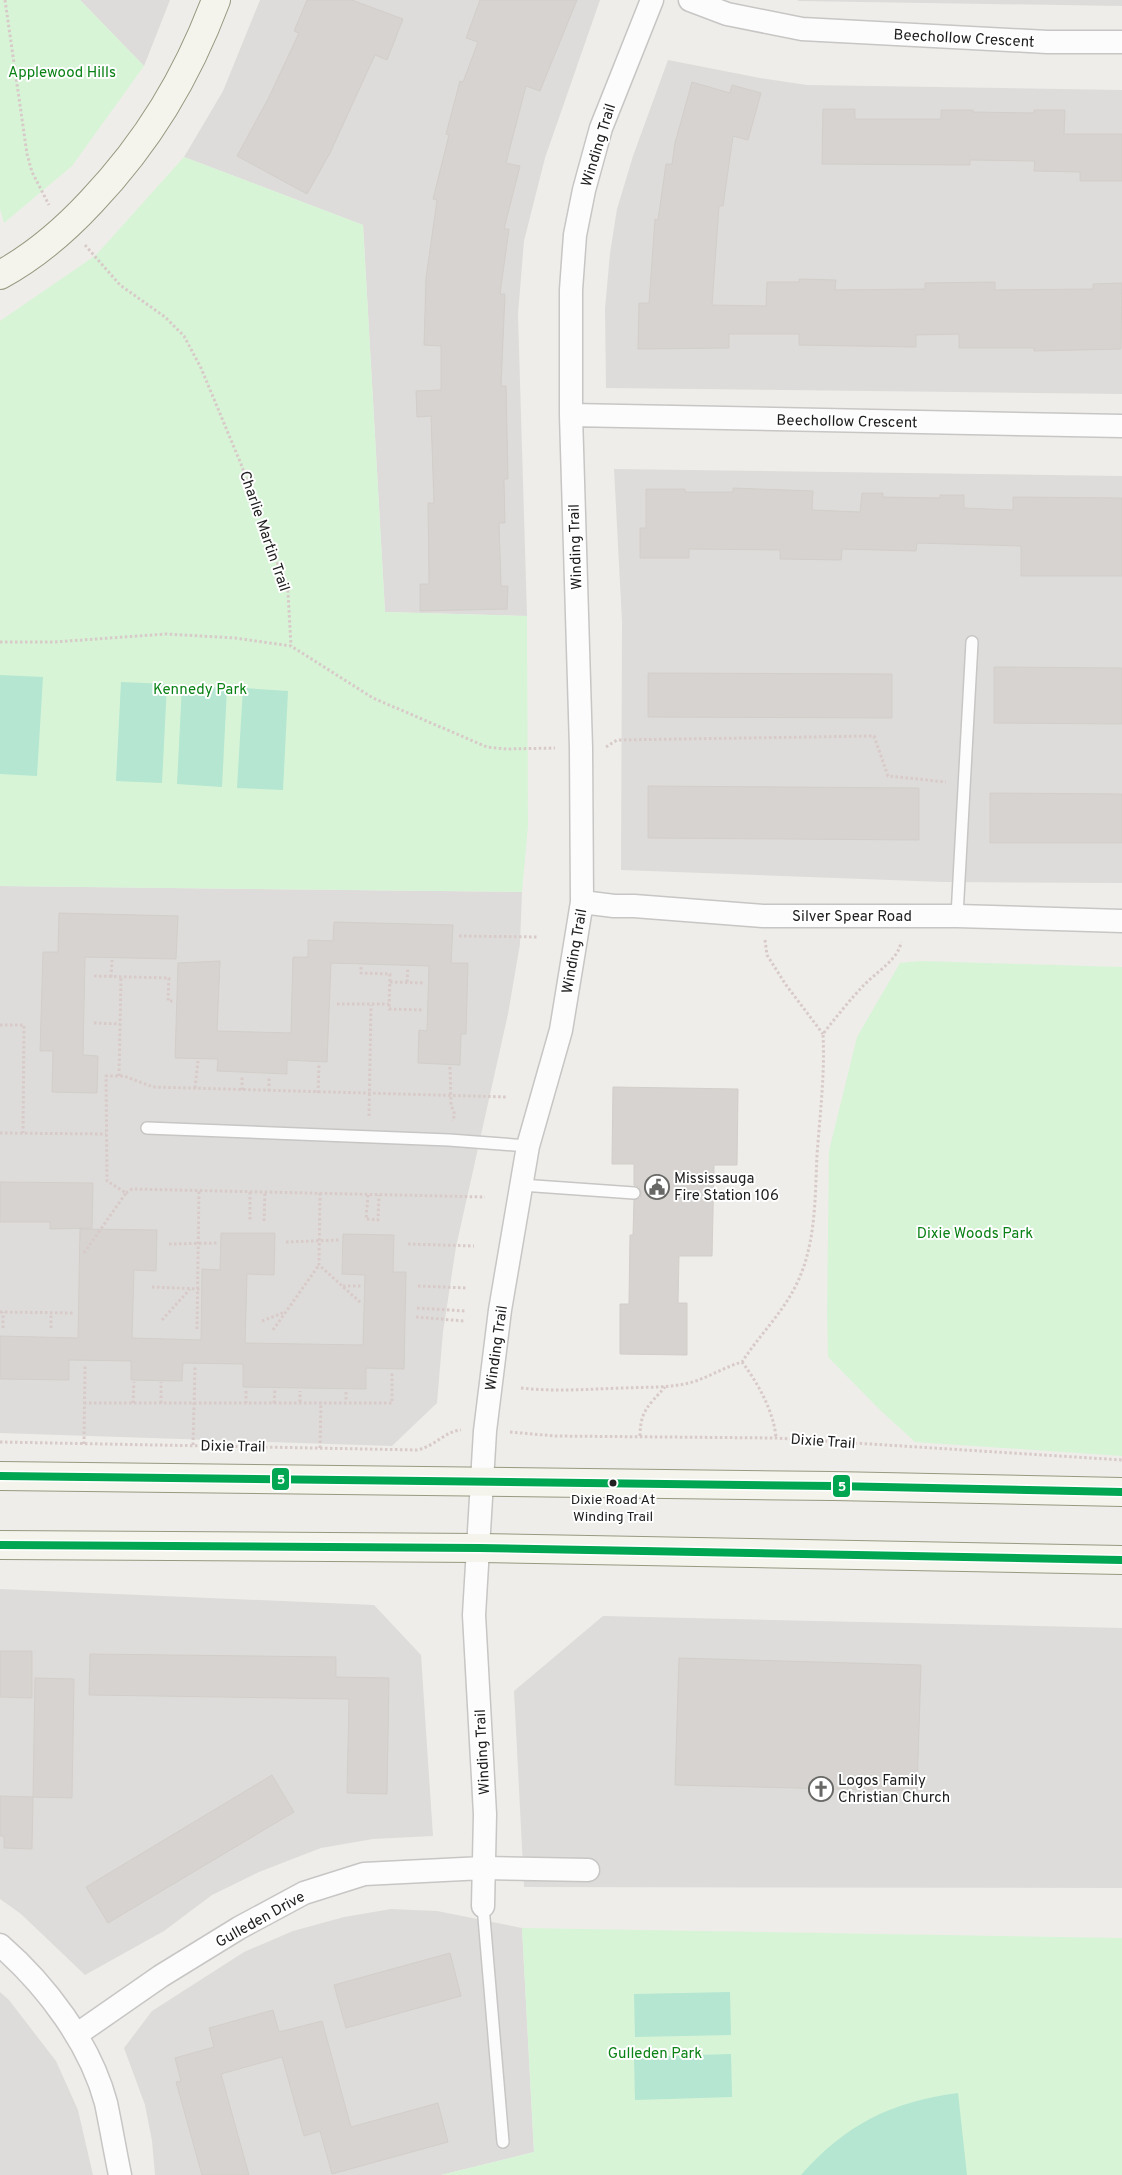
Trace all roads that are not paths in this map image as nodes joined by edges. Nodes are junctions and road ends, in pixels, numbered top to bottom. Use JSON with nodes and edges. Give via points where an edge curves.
{"nodes":[{"id":1,"x":216,"y":0,"type":"edge"},
{"id":2,"x":652,"y":0,"type":"edge"},
{"id":3,"x":690,"y":0,"type":"edge"},
{"id":4,"x":1122,"y":42,"type":"edge"},
{"id":5,"x":0,"y":275,"type":"edge"},
{"id":6,"x":572,"y":415,"type":"junction"},
{"id":7,"x":1122,"y":426,"type":"edge"},
{"id":8,"x":972,"y":642,"type":"dead end"},
{"id":9,"x":582,"y":902,"type":"junction"},
{"id":10,"x":957,"y":916,"type":"junction"},
{"id":11,"x":1122,"y":921,"type":"edge"},
{"id":12,"x":147,"y":1128,"type":"dead end"},
{"id":13,"x":528,"y":1146,"type":"junction"},
{"id":14,"x":521,"y":1185,"type":"junction"},
{"id":15,"x":634,"y":1193,"type":"dead end"},
{"id":16,"x":0,"y":1476,"type":"edge"},
{"id":17,"x":481,"y":1482,"type":"junction"},
{"id":18,"x":1122,"y":1492,"type":"edge"},
{"id":19,"x":0,"y":1546,"type":"edge"},
{"id":20,"x":479,"y":1548,"type":"junction"},
{"id":21,"x":1122,"y":1560,"type":"edge"},
{"id":22,"x":483,"y":1868,"type":"junction"},
{"id":23,"x":588,"y":1870,"type":"dead end"},
{"id":24,"x":483,"y":1906,"type":"joint"},
{"id":25,"x":0,"y":1945,"type":"edge"},
{"id":26,"x":76,"y":2035,"type":"junction"},
{"id":27,"x":503,"y":2142,"type":"dead end"},
{"id":28,"x":120,"y":2175,"type":"edge"}],
"edges":[{"from":1,"to":5,"type":"main road","via":[[193,57],[167,106],[138,148],[68,226],[42,248]]},
{"from":2,"to":6,"type":"street","name":"Winding Trail","via":[[601,128],[575,235],[571,290]]},
{"from":3,"to":4,"type":"street","name":"Beechollow Crescent","via":[[727,14],[802,29],[1047,42]]},
{"from":6,"to":7,"type":"street","name":"Beechollow Crescent"},
{"from":6,"to":9,"type":"street","name":"Winding Trail"},
{"from":8,"to":10,"type":"lane"},
{"from":9,"to":10,"type":"street","name":"Silver Spear Road","via":[[763,916]]},
{"from":9,"to":13,"type":"street","name":"Winding Trail","via":[[561,1030]]},
{"from":10,"to":11,"type":"street","name":"Silver Spear Road"},
{"from":12,"to":13,"type":"lane"},
{"from":13,"to":14,"type":"street","name":"Winding Trail"},
{"from":14,"to":15,"type":"lane"},
{"from":14,"to":17,"type":"street","name":"Winding Trail","via":[[500,1310]]},
{"from":16,"to":17,"type":"main road"},
{"from":17,"to":18,"type":"main road"},
{"from":17,"to":20,"type":"street","name":"Winding Trail"},
{"from":19,"to":20,"type":"main road"},
{"from":20,"to":21,"type":"main road"},
{"from":20,"to":22,"type":"street","name":"Winding Trail","via":[[474,1615],[485,1814]]},
{"from":22,"to":23,"type":"street","name":"Gulleden Drive"},
{"from":22,"to":24,"type":"street","name":"Winding Trail"},
{"from":22,"to":26,"type":"street","name":"Gulleden Drive","via":[[364,1874],[304,1893],[161,1976]]},
{"from":24,"to":27,"type":"lane"},
{"from":25,"to":26,"type":"street","via":[[46,1993]]},
{"from":26,"to":28,"type":"street","via":[[90,2061],[105,2102]]}]}
